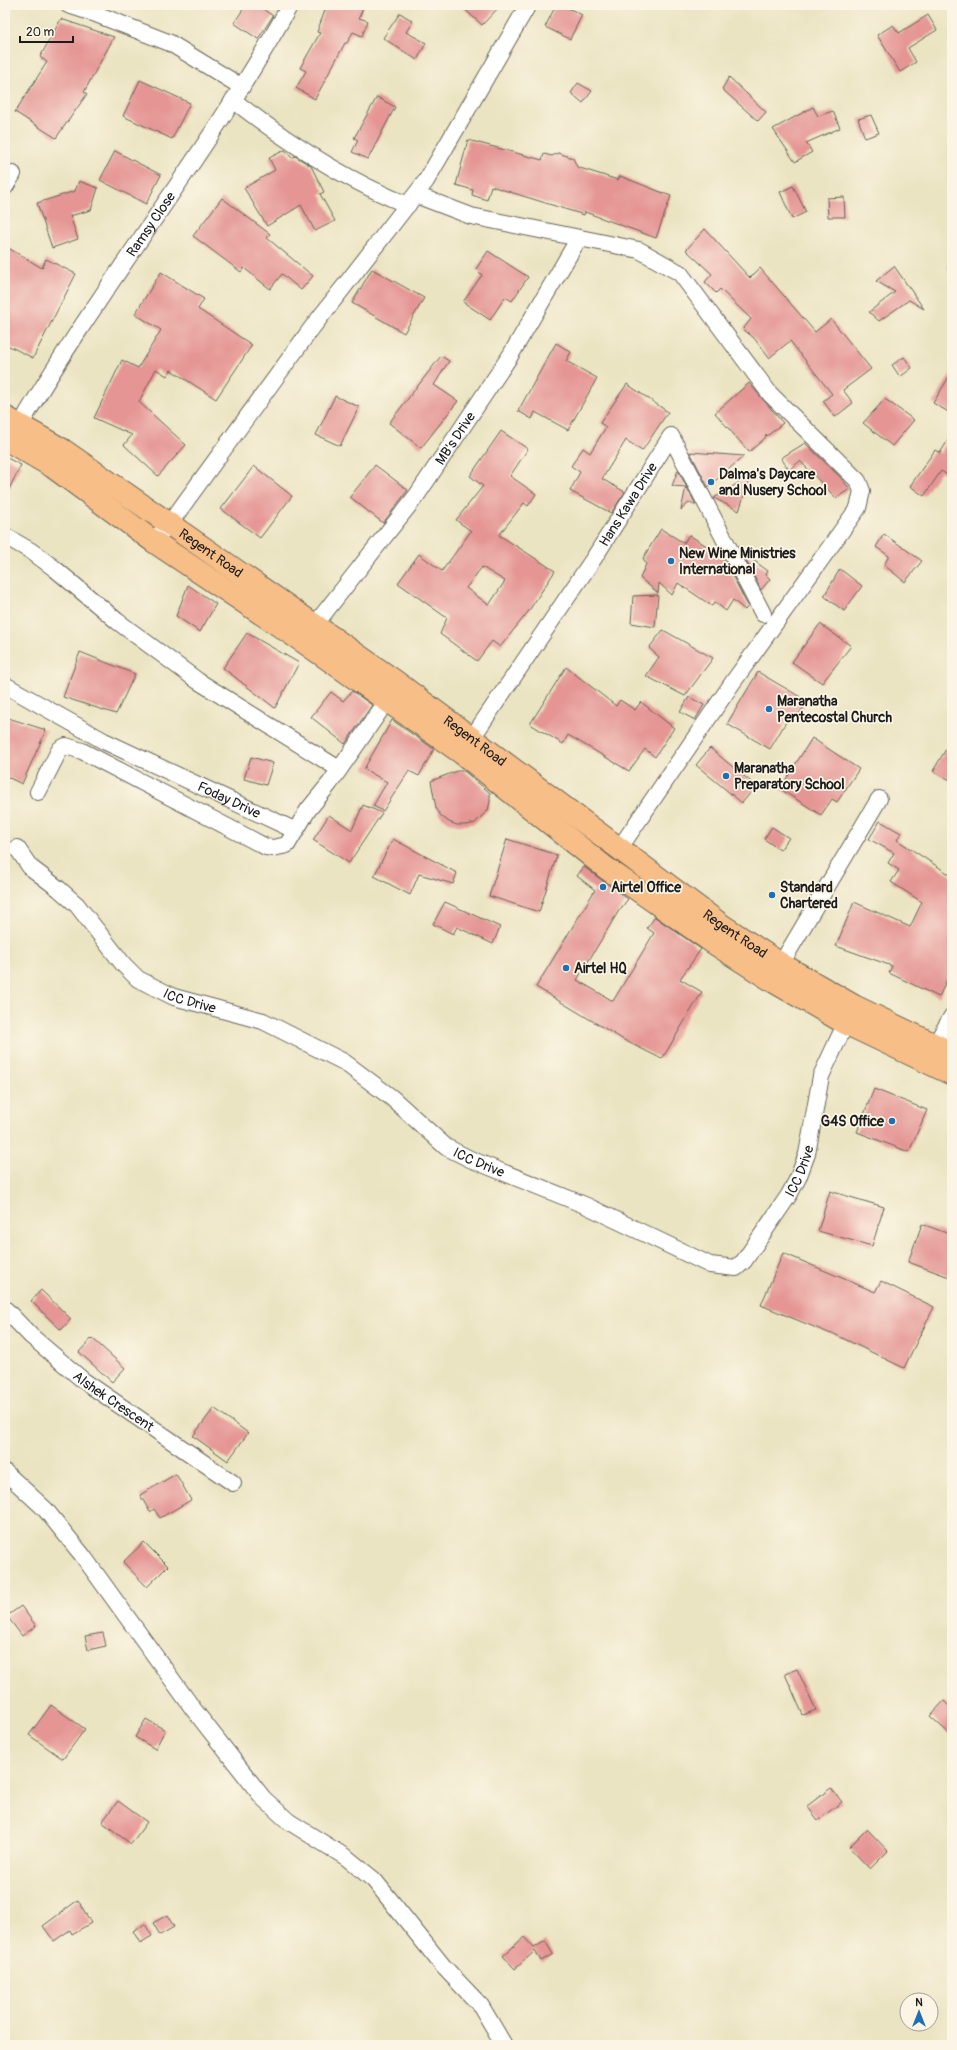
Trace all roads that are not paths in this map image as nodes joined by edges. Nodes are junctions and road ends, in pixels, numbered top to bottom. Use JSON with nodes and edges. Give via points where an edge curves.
{"nodes":[{"id":1,"x":68,"y":5,"type":"edge"},
{"id":2,"x":290,"y":5,"type":"edge"},
{"id":3,"x":528,"y":5,"type":"edge"},
{"id":4,"x":242,"y":87,"type":"junction"},
{"id":5,"x":233,"y":100,"type":"junction"},
{"id":6,"x":412,"y":200,"type":"junction"},
{"id":7,"x":578,"y":238,"type":"junction"},
{"id":8,"x":10,"y":431,"type":"edge"},
{"id":9,"x":170,"y":523,"type":"junction"},
{"id":10,"x":5,"y":536,"type":"edge"},
{"id":11,"x":153,"y":541,"type":"junction"},
{"id":12,"x":763,"y":614,"type":"dead end"},
{"id":13,"x":314,"y":626,"type":"junction"},
{"id":14,"x":5,"y":685,"type":"edge"},
{"id":15,"x":392,"y":692,"type":"junction"},
{"id":16,"x":472,"y":738,"type":"junction"},
{"id":17,"x":339,"y":769,"type":"junction"},
{"id":18,"x":38,"y":792,"type":"dead end"},
{"id":19,"x":879,"y":799,"type":"dead end"},
{"id":20,"x":294,"y":830,"type":"junction"},
{"id":21,"x":18,"y":848,"type":"dead end"},
{"id":22,"x":619,"y":849,"type":"junction"},
{"id":23,"x":701,"y":922,"type":"junction"},
{"id":24,"x":781,"y":964,"type":"junction"},
{"id":25,"x":849,"y":1015,"type":"junction"},
{"id":26,"x":952,"y":1016,"type":"edge"},
{"id":27,"x":944,"y":1049,"type":"edge"},
{"id":28,"x":952,"y":1074,"type":"edge"},
{"id":29,"x":5,"y":1309,"type":"edge"},
{"id":30,"x":5,"y":1472,"type":"edge"},
{"id":31,"x":233,"y":1483,"type":"dead end"},
{"id":32,"x":504,"y":2045,"type":"edge"}],
"edges":[{"from":1,"to":4,"type":"street","via":[[170,43]]},
{"from":2,"to":4,"type":"street","name":"Ramsy Close"},
{"from":3,"to":6,"type":"street","via":[[441,157]]},
{"from":4,"to":5,"type":"street","name":"Ramsy Close"},
{"from":5,"to":6,"type":"street","via":[[269,128],[325,163],[383,195]]},
{"from":5,"to":8,"type":"street","name":"Ramsy Close","via":[[179,185]]},
{"from":6,"to":7,"type":"street","via":[[471,216]]},
{"from":6,"to":9,"type":"street","via":[[311,329]]},
{"from":7,"to":13,"type":"street","name":"MB's Drive","via":[[510,356],[417,495]]},
{"from":7,"to":22,"type":"street","via":[[639,250],[680,273],[770,394],[858,481],[862,491],[858,508]]},
{"from":8,"to":9,"type":"main road","name":"Regent Road","via":[[64,450]]},
{"from":8,"to":11,"type":"main road","name":"Regent Road"},
{"from":9,"to":11,"type":"street"},
{"from":9,"to":13,"type":"main road","name":"Regent Road"},
{"from":10,"to":17,"type":"street","via":[[54,568],[117,622],[198,681]]},
{"from":11,"to":15,"type":"main road","name":"Regent Road","via":[[305,642]]},
{"from":12,"to":16,"type":"street","name":"Hans Kawa Drive","via":[[671,436],[594,558]]},
{"from":13,"to":15,"type":"main road","name":"Regent Road"},
{"from":14,"to":20,"type":"street","name":"Foday Drive","via":[[104,741]]},
{"from":15,"to":16,"type":"main road","name":"Regent Road"},
{"from":15,"to":17,"type":"street"},
{"from":15,"to":23,"type":"main road","name":"Regent Road","via":[[463,754],[606,868]]},
{"from":16,"to":22,"type":"main road","name":"Regent Road"},
{"from":17,"to":20,"type":"street"},
{"from":18,"to":20,"type":"street","via":[[60,749],[66,746],[82,751],[266,847],[287,845]]},
{"from":19,"to":24,"type":"street"},
{"from":21,"to":25,"type":"street","name":"ICC Drive","via":[[30,867],[77,905],[123,964],[138,979],[174,997],[263,1021],[289,1034],[344,1062],[392,1098],[452,1150],[587,1206],[710,1265],[736,1268],[744,1261],[789,1196],[807,1154],[821,1076]]},
{"from":22,"to":23,"type":"main road","name":"Regent Road"},
{"from":23,"to":24,"type":"main road","name":"Regent Road"},
{"from":23,"to":25,"type":"main road","name":"Regent Road","via":[[771,980]]},
{"from":24,"to":25,"type":"main road","name":"Regent Road"},
{"from":25,"to":27,"type":"main road","name":"Regent Road"},
{"from":25,"to":28,"type":"main road","name":"Regent Road"},
{"from":26,"to":27,"type":"street"},
{"from":29,"to":31,"type":"street","name":"Alshek Crescent","via":[[31,1336],[84,1381]]},
{"from":30,"to":32,"type":"street","via":[[45,1509],[83,1556],[194,1710],[263,1798],[288,1821],[347,1858],[374,1880],[443,1966],[481,2006]]}]}
